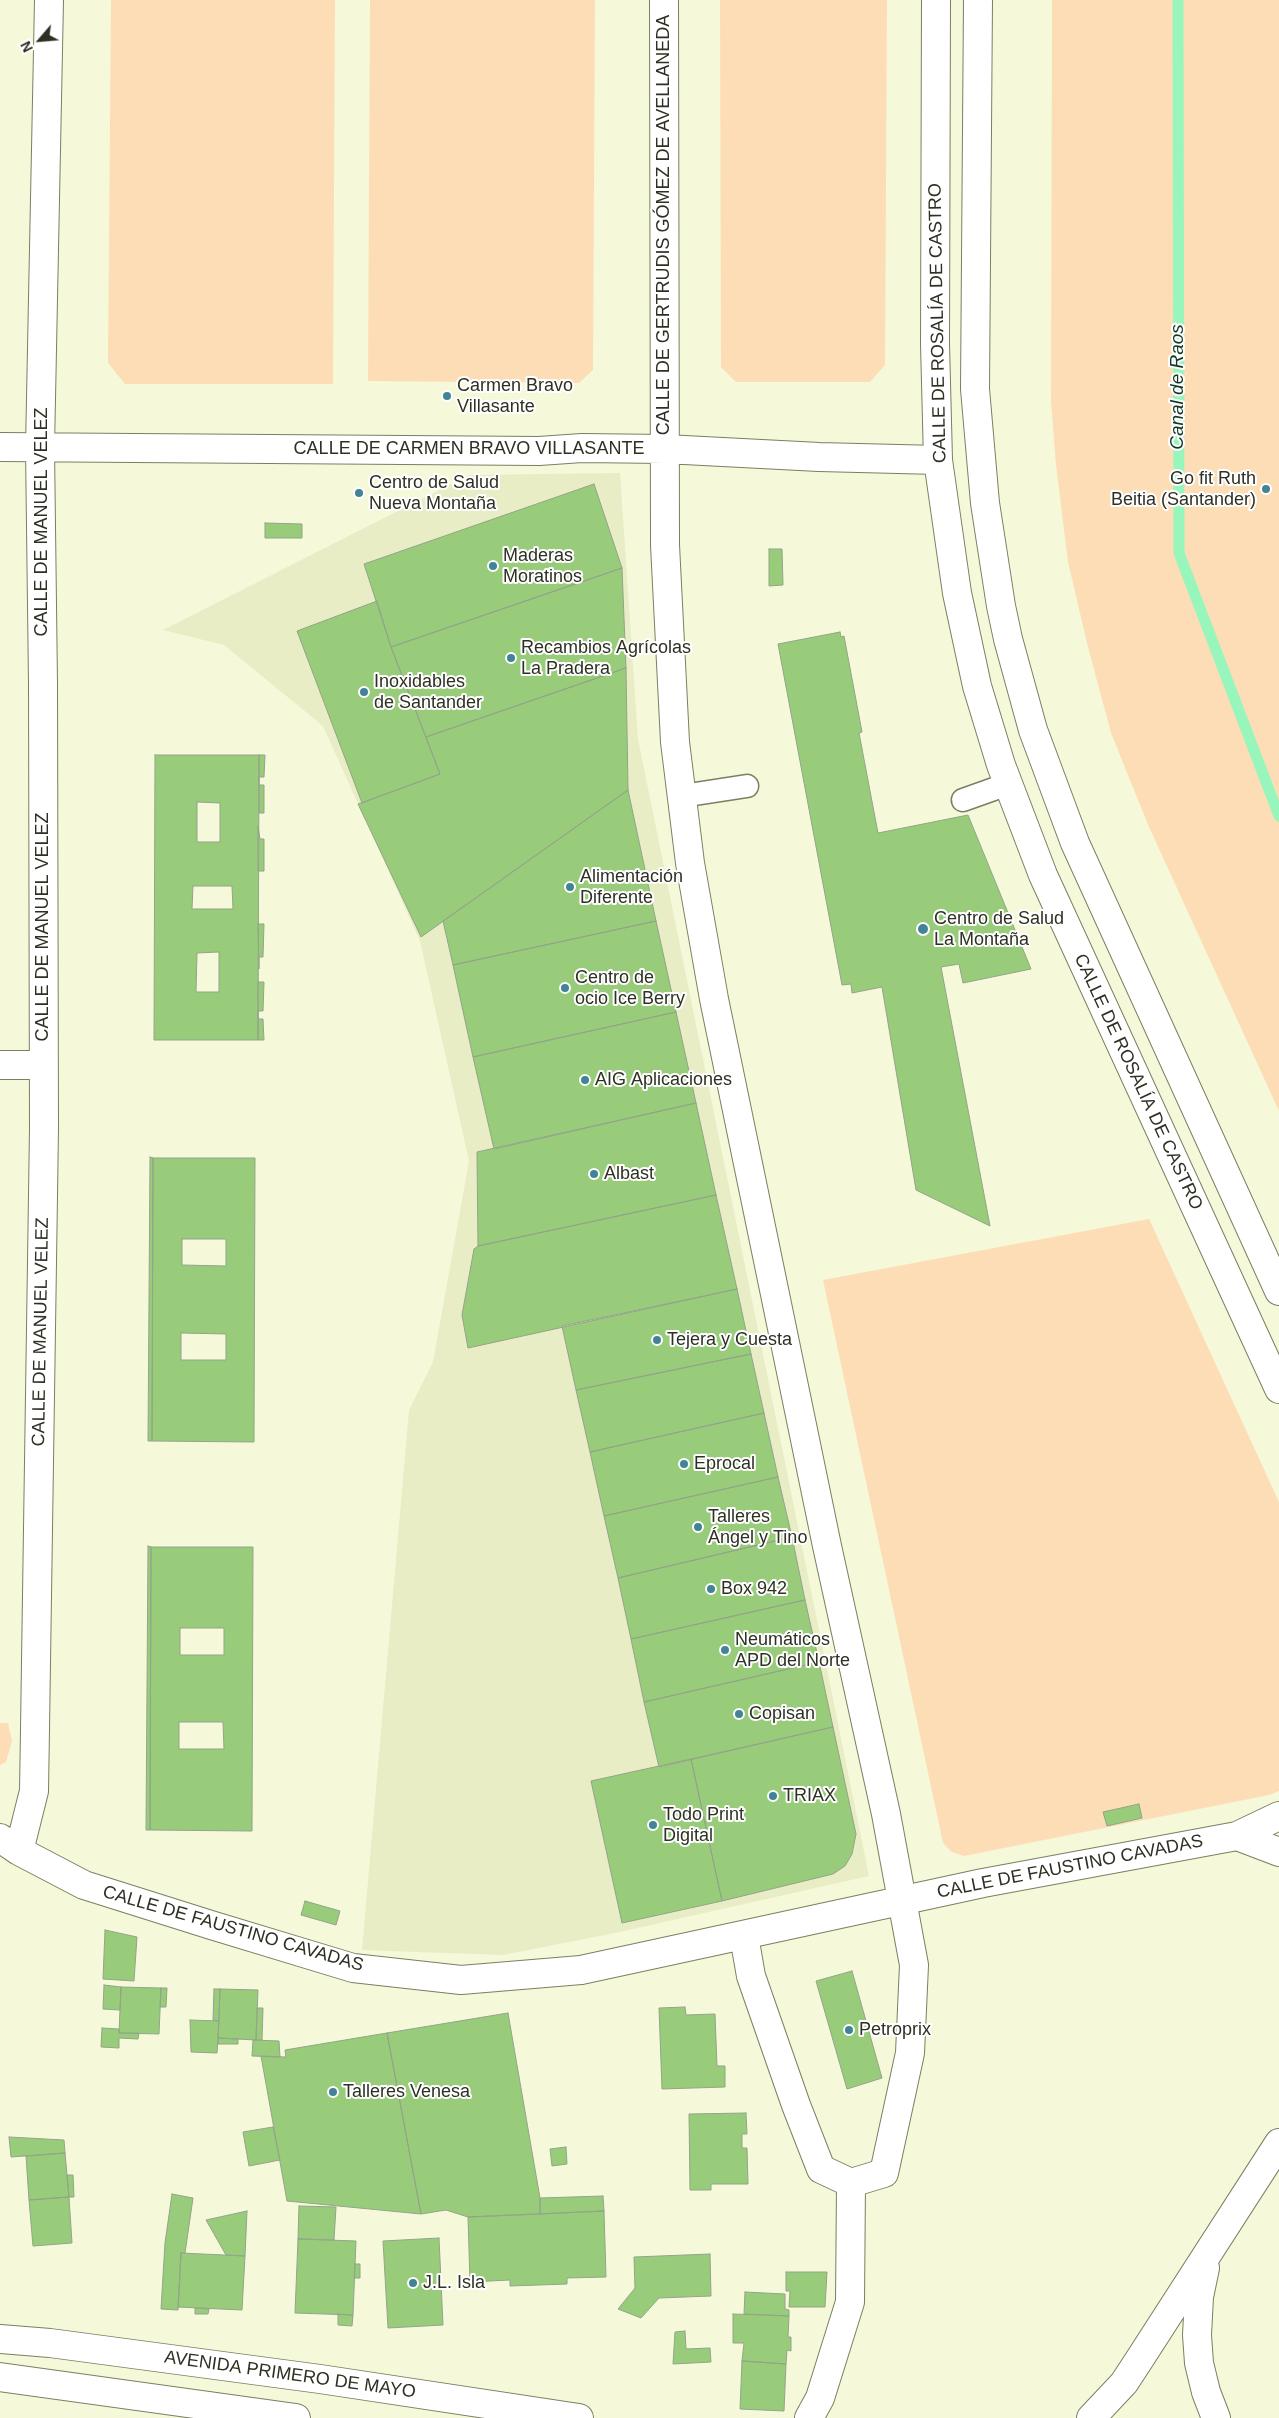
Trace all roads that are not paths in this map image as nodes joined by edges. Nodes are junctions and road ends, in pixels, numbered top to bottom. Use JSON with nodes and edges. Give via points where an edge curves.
{"nodes":[{"id":1,"x":49,"y":0,"type":"edge"},
{"id":2,"x":664,"y":0,"type":"edge"},
{"id":3,"x":936,"y":0,"type":"edge"},
{"id":4,"x":978,"y":0,"type":"edge"},
{"id":5,"x":0,"y":447,"type":"edge"},
{"id":6,"x":40,"y":448,"type":"junction"},
{"id":7,"x":665,"y":449,"type":"junction"},
{"id":8,"x":938,"y":460,"type":"junction"},
{"id":9,"x":1008,"y":784,"type":"junction"},
{"id":10,"x":747,"y":786,"type":"dead end"},
{"id":11,"x":682,"y":796,"type":"junction"},
{"id":12,"x":963,"y":800,"type":"dead end"},
{"id":13,"x":43,"y":1065,"type":"junction"},
{"id":14,"x":0,"y":1066,"type":"edge"},
{"id":15,"x":1279,"y":1291,"type":"edge"},
{"id":16,"x":1279,"y":1389,"type":"edge"},
{"id":17,"x":1279,"y":1816,"type":"edge"},
{"id":18,"x":1237,"y":1836,"type":"junction"},
{"id":19,"x":10,"y":1844,"type":"edge"},
{"id":20,"x":1279,"y":1852,"type":"edge"},
{"id":21,"x":903,"y":1899,"type":"junction"},
{"id":22,"x":744,"y":1936,"type":"junction"},
{"id":23,"x":1279,"y":2143,"type":"edge"},
{"id":24,"x":852,"y":2183,"type":"junction"},
{"id":25,"x":1208,"y":2254,"type":"junction"},
{"id":26,"x":0,"y":2334,"type":"edge"},
{"id":27,"x":0,"y":2340,"type":"edge"},
{"id":28,"x":50,"y":2343,"type":"junction"},
{"id":29,"x":0,"y":2377,"type":"edge"},
{"id":30,"x":0,"y":2382,"type":"edge"},
{"id":31,"x":46,"y":2385,"type":"junction"},
{"id":32,"x":296,"y":2418,"type":"edge"},
{"id":33,"x":579,"y":2418,"type":"edge"},
{"id":34,"x":809,"y":2418,"type":"edge"},
{"id":35,"x":1091,"y":2418,"type":"edge"},
{"id":36,"x":1216,"y":2418,"type":"edge"}],
"edges":[{"from":1,"to":6,"type":"main road","name":"CALLE DE MANUEL VELEZ"},
{"from":2,"to":7,"type":"main road","name":"CALLE DE GERTRUDIS GÓMEZ DE AVELLANEDA"},
{"from":3,"to":8,"type":"main road","name":"CALLE DE ROSALÍA DE CASTRO"},
{"from":4,"to":15,"type":"main road","name":"CALLE DE ROSALÍA DE CASTRO","via":[[975,389],[985,503],[1000,606],[1033,730],[1075,843]]},
{"from":5,"to":6,"type":"main road","name":"CALLE DE CARMEN BRAVO VILLASANTE"},
{"from":6,"to":7,"type":"main road","name":"CALLE DE CARMEN BRAVO VILLASANTE","via":[[539,452],[582,448]]},
{"from":6,"to":13,"type":"main road","name":"CALLE DE MANUEL VELEZ"},
{"from":7,"to":8,"type":"main road","name":"CALLE DE CARMEN BRAVO VILLASANTE","via":[[819,458]]},
{"from":7,"to":11,"type":"main road","via":[[664,545],[675,742]]},
{"from":8,"to":9,"type":"main road","name":"CALLE DE ROSALÍA DE CASTRO","via":[[968,647],[984,713]]},
{"from":9,"to":12,"type":"lane"},
{"from":9,"to":16,"type":"main road","name":"CALLE DE ROSALÍA DE CASTRO","via":[[1055,902]]},
{"from":10,"to":11,"type":"lane"},
{"from":11,"to":21,"type":"main road","via":[[690,864],[714,999]]},
{"from":13,"to":14,"type":"main road"},
{"from":13,"to":19,"type":"main road","name":"CALLE DE MANUEL VELEZ","via":[[34,1791]]},
{"from":17,"to":18,"type":"main road","name":"CALLE DE FAUSTINO CAVADAS"},
{"from":18,"to":20,"type":"main road"},
{"from":18,"to":21,"type":"main road","name":"CALLE DE FAUSTINO CAVADAS"},
{"from":19,"to":22,"type":"main road","name":"CALLE DE FAUSTINO CAVADAS","via":[[84,1885],[353,1968],[462,1980],[581,1970]]},
{"from":21,"to":22,"type":"main road","name":"CALLE DE FAUSTINO CAVADAS"},
{"from":21,"to":24,"type":"main road","via":[[914,1965],[910,2053],[884,2173]]},
{"from":22,"to":24,"type":"main road","via":[[751,1976],[821,2169]]},
{"from":23,"to":25,"type":"main road"},
{"from":24,"to":34,"type":"main road","via":[[850,2302],[820,2398]]},
{"from":25,"to":35,"type":"main road","via":[[1124,2383]]},
{"from":25,"to":36,"type":"main road","via":[[1199,2297],[1197,2335],[1199,2363]]},
{"from":26,"to":28,"type":"main road"},
{"from":27,"to":28,"type":"main road","name":"AVENIDA PRIMERO DE MAYO"},
{"from":28,"to":33,"type":"main road","name":"AVENIDA PRIMERO DE MAYO"},
{"from":29,"to":31,"type":"main road"},
{"from":30,"to":31,"type":"main road"},
{"from":31,"to":32,"type":"main road"}]}
